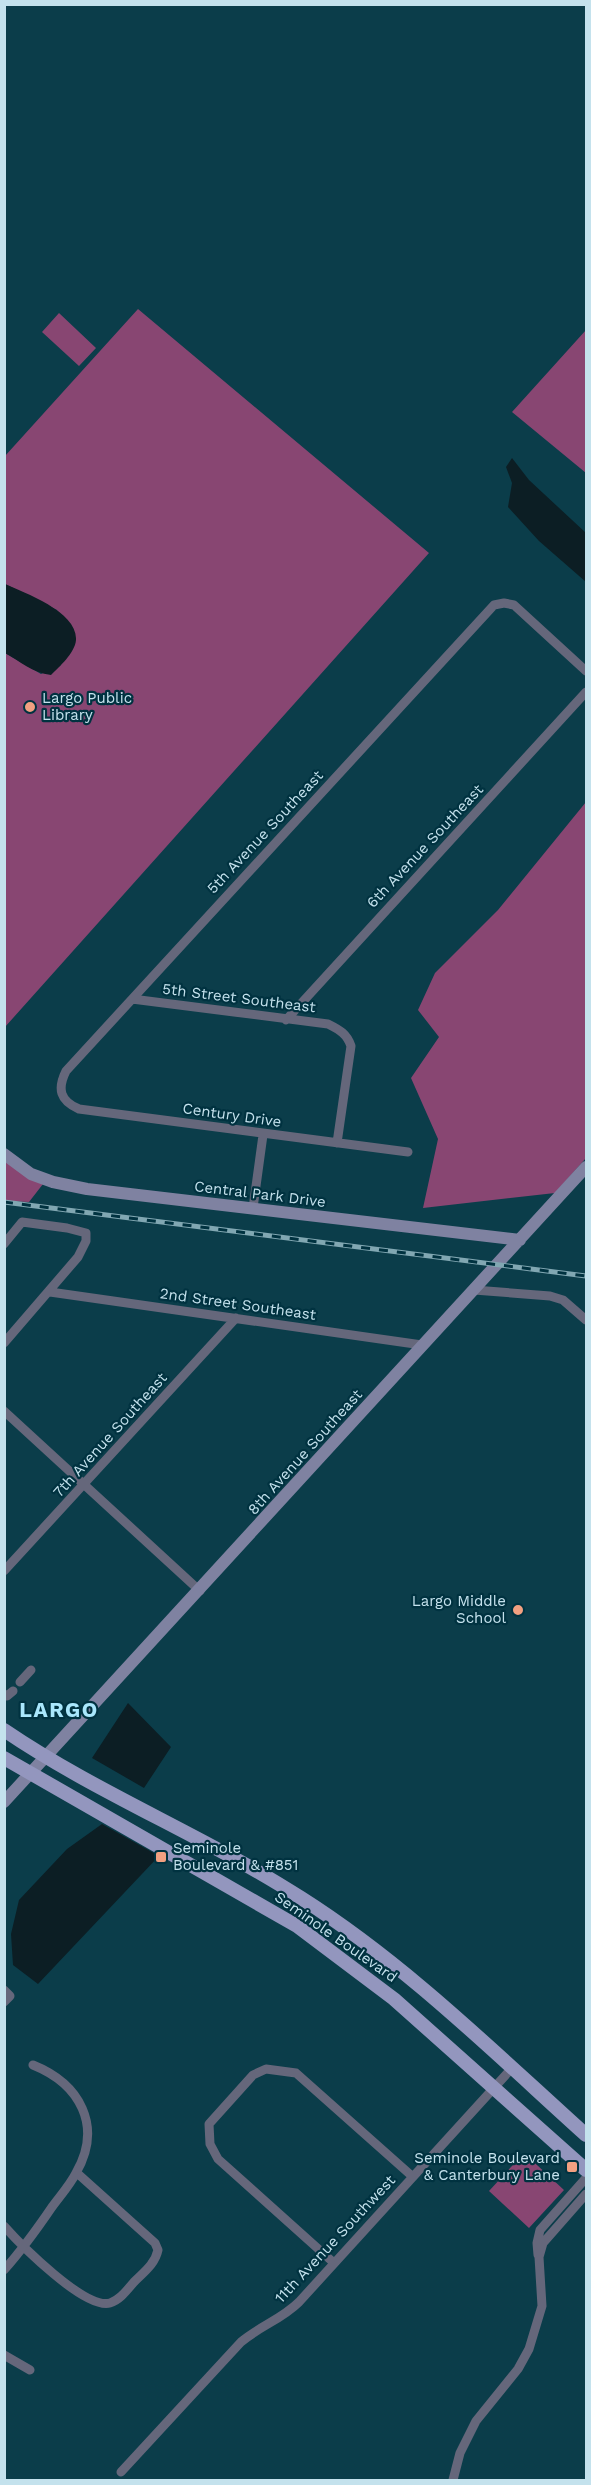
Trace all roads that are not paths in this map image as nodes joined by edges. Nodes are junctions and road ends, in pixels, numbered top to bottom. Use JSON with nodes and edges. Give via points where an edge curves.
{"nodes":[{"id":1,"x":586,"y":671,"type":"edge"},
{"id":2,"x":586,"y":692,"type":"edge"},
{"id":3,"x":132,"y":999,"type":"junction"},
{"id":4,"x":286,"y":1020,"type":"junction"},
{"id":5,"x":60,"y":1093,"type":"joint"},
{"id":6,"x":264,"y":1135,"type":"junction"},
{"id":7,"x":337,"y":1143,"type":"junction"},
{"id":8,"x":408,"y":1152,"type":"dead end"},
{"id":9,"x":4,"y":1154,"type":"edge"},
{"id":10,"x":586,"y":1167,"type":"edge"},
{"id":11,"x":253,"y":1208,"type":"junction"},
{"id":12,"x":520,"y":1240,"type":"junction"},
{"id":13,"x":4,"y":1244,"type":"edge"},
{"id":14,"x":474,"y":1290,"type":"junction"},
{"id":15,"x":50,"y":1292,"type":"junction"},
{"id":16,"x":236,"y":1318,"type":"junction"},
{"id":17,"x":586,"y":1320,"type":"edge"},
{"id":18,"x":4,"y":1343,"type":"edge"},
{"id":19,"x":422,"y":1345,"type":"junction"},
{"id":20,"x":4,"y":1411,"type":"edge"},
{"id":21,"x":85,"y":1485,"type":"junction"},
{"id":22,"x":4,"y":1571,"type":"edge"},
{"id":23,"x":200,"y":1591,"type":"junction"},
{"id":24,"x":31,"y":1670,"type":"dead end"},
{"id":25,"x":20,"y":1682,"type":"dead end"},
{"id":26,"x":4,"y":1730,"type":"edge"},
{"id":27,"x":45,"y":1757,"type":"junction"},
{"id":28,"x":4,"y":1758,"type":"edge"},
{"id":29,"x":30,"y":1774,"type":"junction"},
{"id":30,"x":4,"y":1802,"type":"edge"},
{"id":31,"x":4,"y":1990,"type":"edge"},
{"id":32,"x":4,"y":2002,"type":"edge"},
{"id":33,"x":33,"y":2065,"type":"dead end"},
{"id":34,"x":512,"y":2068,"type":"junction"},
{"id":35,"x":495,"y":2087,"type":"junction"},
{"id":36,"x":586,"y":2135,"type":"edge"},
{"id":37,"x":586,"y":2169,"type":"edge"},
{"id":38,"x":77,"y":2173,"type":"junction"},
{"id":39,"x":413,"y":2177,"type":"junction"},
{"id":40,"x":586,"y":2178,"type":"edge"},
{"id":41,"x":586,"y":2194,"type":"edge"},
{"id":42,"x":4,"y":2226,"type":"edge"},
{"id":43,"x":24,"y":2249,"type":"junction"},
{"id":44,"x":538,"y":2257,"type":"junction"},
{"id":45,"x":334,"y":2263,"type":"junction"},
{"id":46,"x":4,"y":2270,"type":"edge"},
{"id":47,"x":4,"y":2355,"type":"edge"},
{"id":48,"x":30,"y":2370,"type":"dead end"},
{"id":49,"x":121,"y":2472,"type":"dead end"},
{"id":50,"x":453,"y":2481,"type":"edge"}],
"edges":[{"from":1,"to":3,"type":"street","name":"5th Avenue Southeast","via":[[514,605],[494,605]]},
{"from":2,"to":4,"type":"street","name":"6th Avenue Southeast"},
{"from":3,"to":4,"type":"street","name":"5th Street Southeast"},
{"from":3,"to":5,"type":"street","name":"5th Avenue Southeast","via":[[66,1071]]},
{"from":4,"to":7,"type":"street","name":"5th Street Southeast","via":[[328,1024],[348,1038],[351,1046]]},
{"from":5,"to":6,"type":"street","name":"Century Drive","via":[[67,1105],[79,1109]]},
{"from":6,"to":7,"type":"street","name":"Century Drive"},
{"from":6,"to":11,"type":"street"},
{"from":7,"to":8,"type":"street","name":"Century Drive"},
{"from":9,"to":11,"type":"street","name":"Central Park Drive","via":[[31,1174],[53,1182]]},
{"from":10,"to":12,"type":"street","name":"8th Avenue Southeast"},
{"from":11,"to":12,"type":"street","name":"Central Park Drive"},
{"from":12,"to":14,"type":"street","name":"8th Avenue Southeast"},
{"from":13,"to":15,"type":"street","via":[[22,1222],[86,1233],[78,1257]]},
{"from":14,"to":17,"type":"street","via":[[550,1296],[563,1300]]},
{"from":14,"to":19,"type":"street","name":"8th Avenue Southeast"},
{"from":15,"to":16,"type":"street","name":"2nd Street Southeast"},
{"from":15,"to":18,"type":"street"},
{"from":16,"to":19,"type":"street","name":"2nd Street Southeast"},
{"from":16,"to":21,"type":"street","name":"7th Avenue Southeast"},
{"from":19,"to":23,"type":"street","name":"8th Avenue Southeast"},
{"from":20,"to":21,"type":"street"},
{"from":21,"to":22,"type":"street","name":"7th Avenue Southeast"},
{"from":21,"to":23,"type":"street"},
{"from":23,"to":27,"type":"street","name":"8th Avenue Southeast"},
{"from":24,"to":25,"type":"street"},
{"from":26,"to":27,"type":"main road","name":"Seminole Boulevard"},
{"from":27,"to":29,"type":"street","name":"8th Avenue Southeast"},
{"from":27,"to":34,"type":"main road","name":"Seminole Boulevard","via":[[301,1898],[407,1976]]},
{"from":28,"to":29,"type":"main road","name":"Seminole Boulevard"},
{"from":29,"to":30,"type":"street","name":"8th Avenue Southeast"},
{"from":29,"to":35,"type":"main road","name":"Seminole Boulevard","via":[[297,1926],[394,1999]]},
{"from":31,"to":32,"type":"street","via":[[10,1996]]},
{"from":33,"to":38,"type":"street","via":[[48,2071],[75,2095],[85,2111],[86,2146]]},
{"from":34,"to":35,"type":"street","name":"11th Avenue Southwest"},
{"from":34,"to":36,"type":"main road","name":"Seminole Boulevard"},
{"from":35,"to":37,"type":"main road","name":"Seminole Boulevard"},
{"from":35,"to":39,"type":"street","name":"11th Avenue Southwest"},
{"from":38,"to":43,"type":"street"},
{"from":38,"to":43,"type":"street","via":[[155,2243],[158,2250],[152,2265],[118,2299],[107,2304],[69,2286]]},
{"from":39,"to":45,"type":"street","name":"11th Avenue Southwest"},
{"from":39,"to":45,"type":"street","via":[[296,2073],[266,2069],[253,2075],[209,2124],[210,2144],[218,2159]]},
{"from":40,"to":44,"type":"street","via":[[540,2230]]},
{"from":41,"to":44,"type":"street","via":[[546,2238]]},
{"from":42,"to":43,"type":"street"},
{"from":43,"to":46,"type":"street"},
{"from":44,"to":50,"type":"street","via":[[542,2306],[530,2349],[471,2430]]},
{"from":45,"to":49,"type":"street","name":"11th Avenue Southwest","via":[[285,2315],[241,2342]]},
{"from":47,"to":48,"type":"street"}]}
